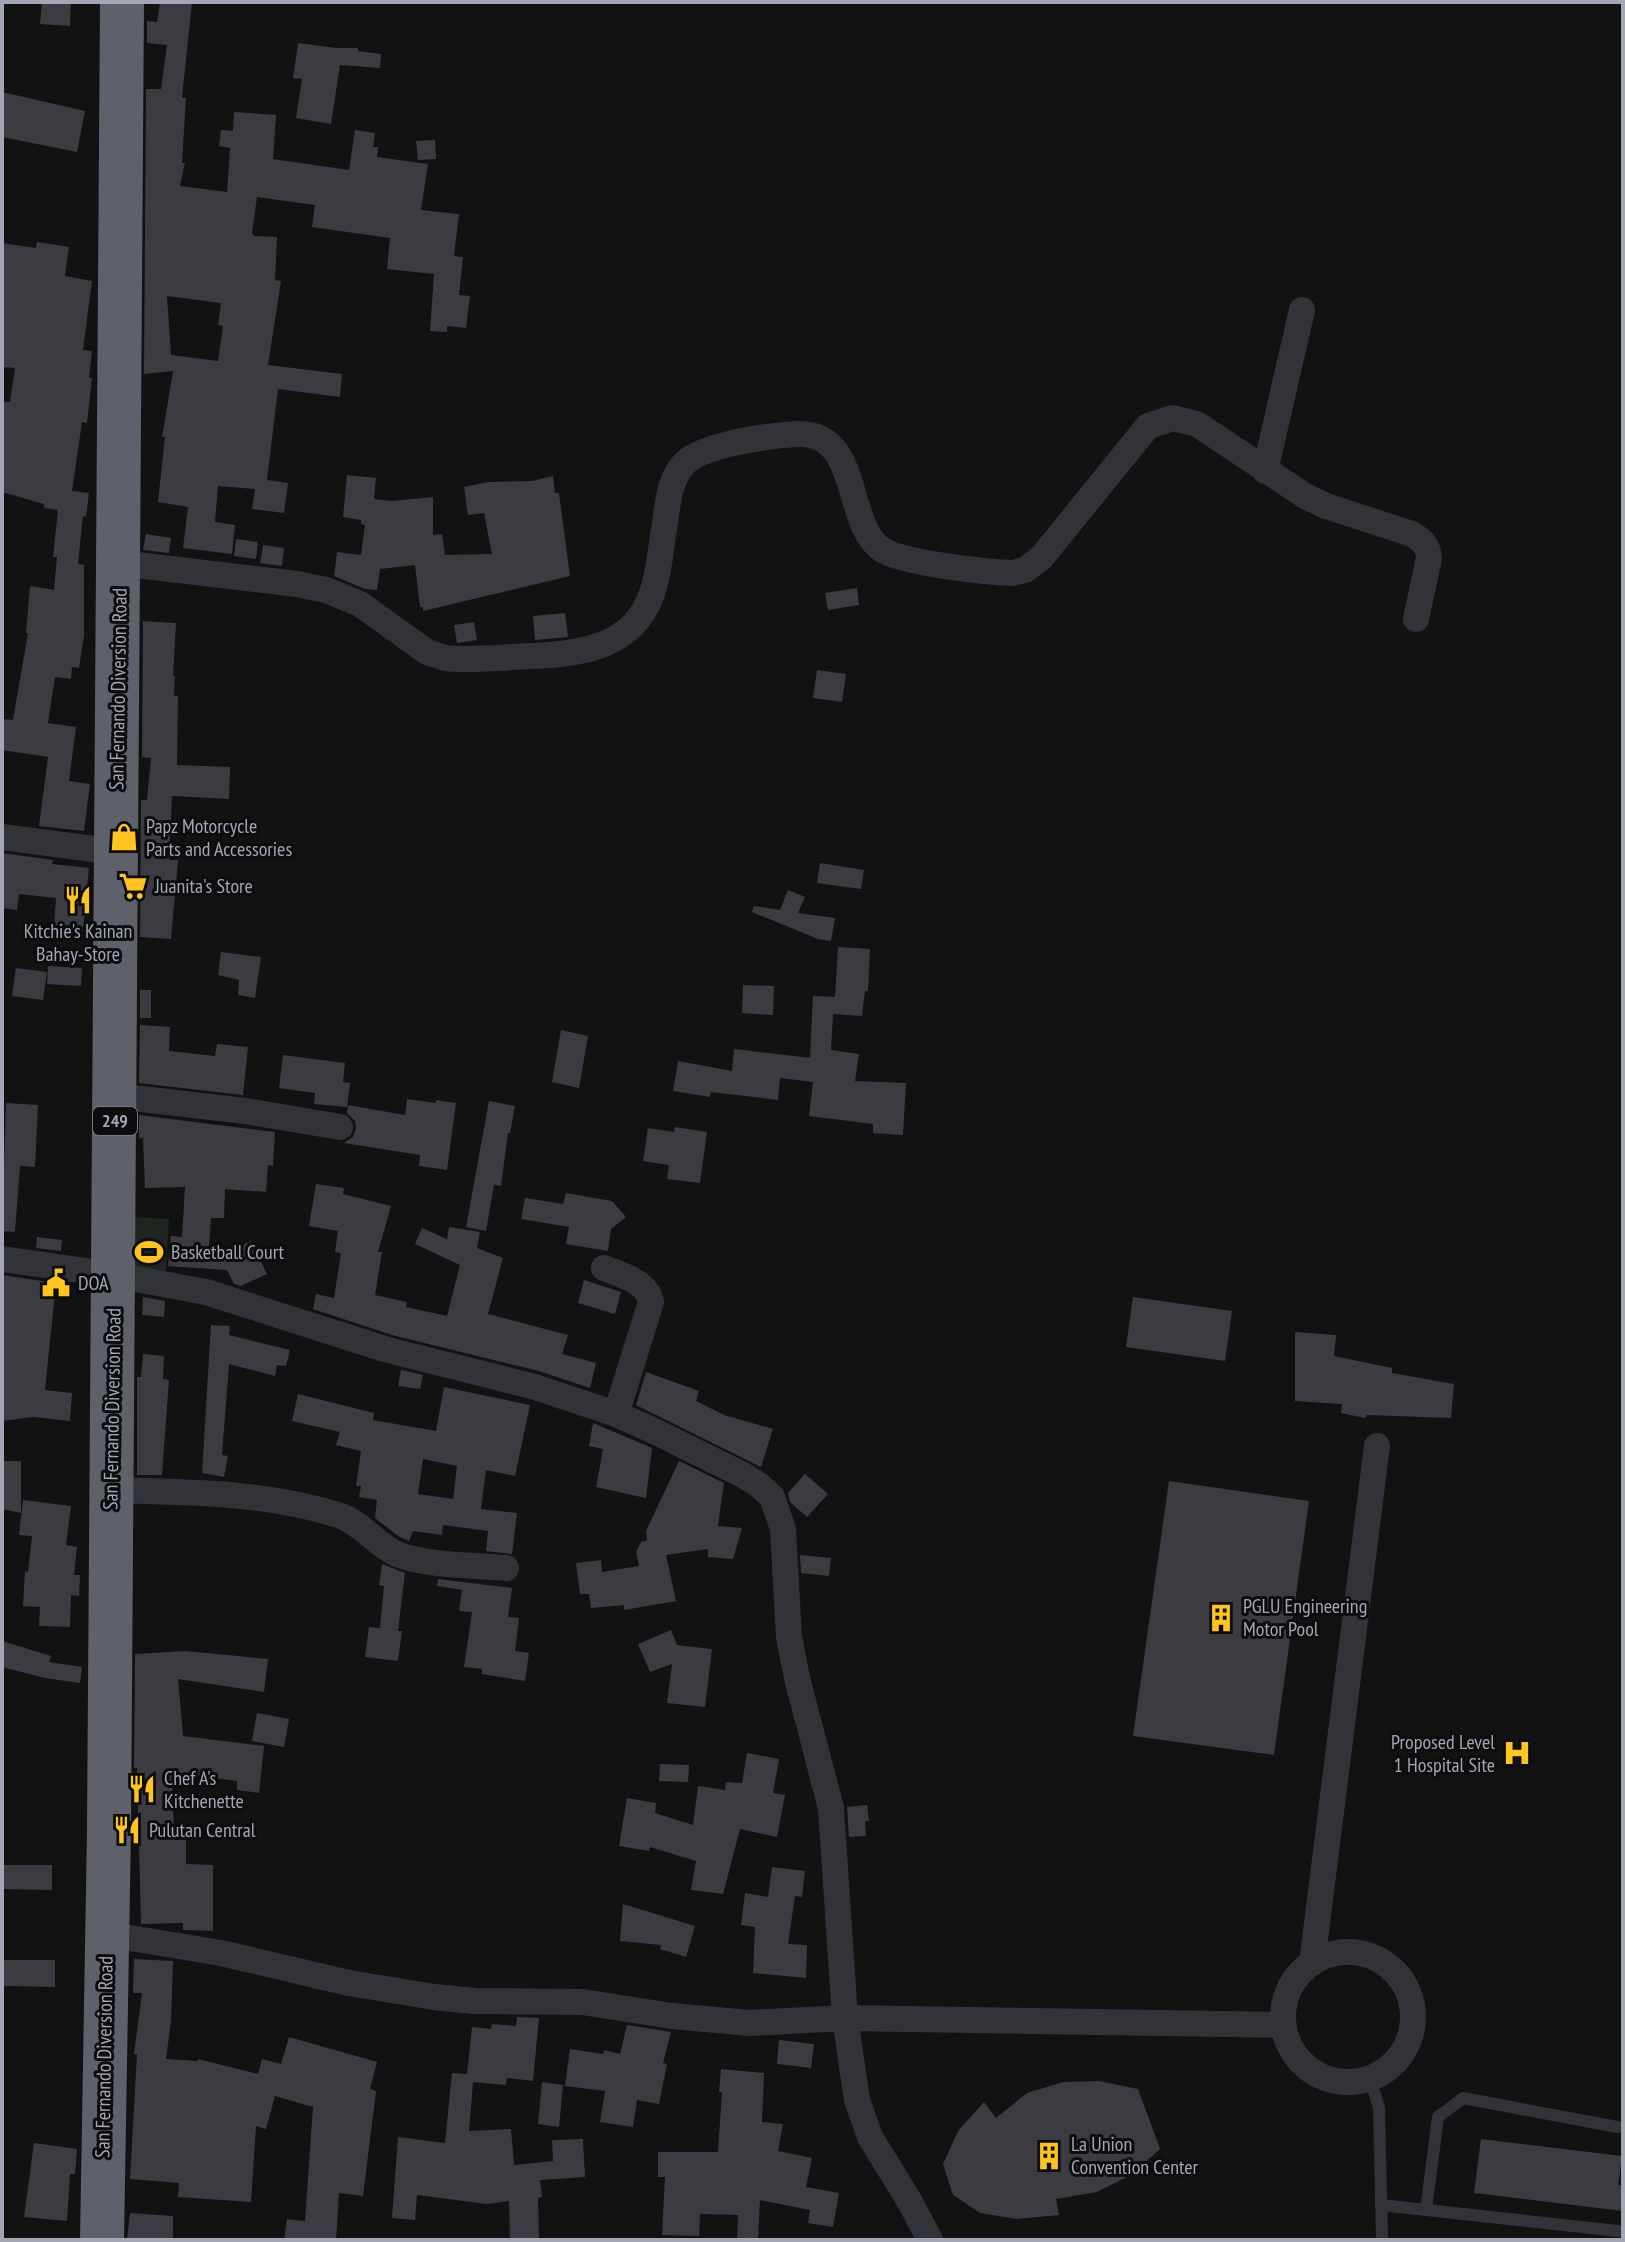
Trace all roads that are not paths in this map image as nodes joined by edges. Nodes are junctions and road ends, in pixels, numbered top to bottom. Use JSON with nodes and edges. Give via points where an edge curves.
{"nodes":[{"id":1,"x":122,"y":2,"type":"edge"},
{"id":2,"x":1302,"y":310,"type":"dead end"},
{"id":3,"x":1265,"y":471,"type":"junction"},
{"id":4,"x":120,"y":563,"type":"junction"},
{"id":5,"x":1416,"y":619,"type":"dead end"},
{"id":6,"x":2,"y":837,"type":"edge"},
{"id":7,"x":116,"y":852,"type":"junction"},
{"id":8,"x":116,"y":1096,"type":"junction"},
{"id":9,"x":340,"y":1127,"type":"dead end"},
{"id":10,"x":2,"y":1259,"type":"edge"},
{"id":11,"x":604,"y":1268,"type":"dead end"},
{"id":12,"x":114,"y":1275,"type":"junction"},
{"id":13,"x":616,"y":1414,"type":"junction"},
{"id":14,"x":1377,"y":1446,"type":"dead end"},
{"id":15,"x":110,"y":1490,"type":"junction"},
{"id":16,"x":506,"y":1568,"type":"dead end"},
{"id":17,"x":106,"y":1934,"type":"junction"},
{"id":18,"x":1312,"y":1963,"type":"junction"},
{"id":19,"x":845,"y":2018,"type":"junction"},
{"id":20,"x":1283,"y":2025,"type":"junction"},
{"id":21,"x":1370,"y":2078,"type":"junction"},
{"id":22,"x":1617,"y":2127,"type":"dead end"},
{"id":23,"x":1381,"y":2205,"type":"junction"},
{"id":24,"x":1426,"y":2210,"type":"junction"},
{"id":25,"x":1618,"y":2231,"type":"dead end"},
{"id":26,"x":102,"y":2240,"type":"edge"},
{"id":27,"x":930,"y":2240,"type":"edge"},
{"id":28,"x":1382,"y":2240,"type":"edge"}],
"edges":[{"from":1,"to":4,"type":"highway","name":"San Fernando Diversion Road","number":"249"},
{"from":2,"to":3,"type":"street"},
{"from":3,"to":4,"type":"street","via":[[1197,424],[1159,420],[1148,426],[1041,558],[1025,570],[996,572],[908,559],[881,549],[870,537],[836,450],[815,436],[718,446],[702,451],[676,474],[655,585],[642,613],[599,648],[571,655],[445,658],[427,652],[360,604],[326,590]]},
{"from":3,"to":5,"type":"street","via":[[1326,506],[1423,540],[1429,558]]},
{"from":4,"to":7,"type":"highway","name":"San Fernando Diversion Road","number":"249"},
{"from":6,"to":7,"type":"street"},
{"from":7,"to":8,"type":"highway","name":"San Fernando Diversion Road","number":"249"},
{"from":8,"to":9,"type":"street"},
{"from":8,"to":12,"type":"highway","name":"San Fernando Diversion Road","number":"249"},
{"from":10,"to":12,"type":"street"},
{"from":11,"to":13,"type":"street","via":[[637,1282],[651,1302]]},
{"from":12,"to":13,"type":"street","via":[[206,1292]]},
{"from":12,"to":15,"type":"highway","name":"San Fernando Diversion Road","number":"249"},
{"from":13,"to":19,"type":"street","via":[[759,1485],[779,1512],[789,1637],[831,1808]]},
{"from":14,"to":18,"type":"street"},
{"from":15,"to":16,"type":"street","via":[[200,1493],[300,1506],[351,1521],[408,1558]]},
{"from":15,"to":17,"type":"highway","name":"San Fernando Diversion Road","number":"249"},
{"from":17,"to":19,"type":"street","via":[[434,1997],[582,2002],[750,2023]]},
{"from":17,"to":26,"type":"highway","name":"San Fernando Diversion Road","number":"249"},
{"from":18,"to":20,"type":"street","via":[[1286,1996]]},
{"from":18,"to":21,"type":"street","via":[[1339,1953],[1368,1955],[1402,1982],[1412,2009],[1410,2038],[1394,2062]]},
{"from":19,"to":20,"type":"street"},
{"from":19,"to":27,"type":"street","via":[[863,2121]]},
{"from":20,"to":21,"type":"street","via":[[1293,2052],[1314,2072],[1341,2081]]},
{"from":21,"to":23,"type":"lane","via":[[1379,2108]]},
{"from":22,"to":24,"type":"lane","via":[[1463,2098],[1438,2117]]},
{"from":23,"to":24,"type":"lane"},
{"from":23,"to":28,"type":"lane"},
{"from":24,"to":25,"type":"lane"}]}
